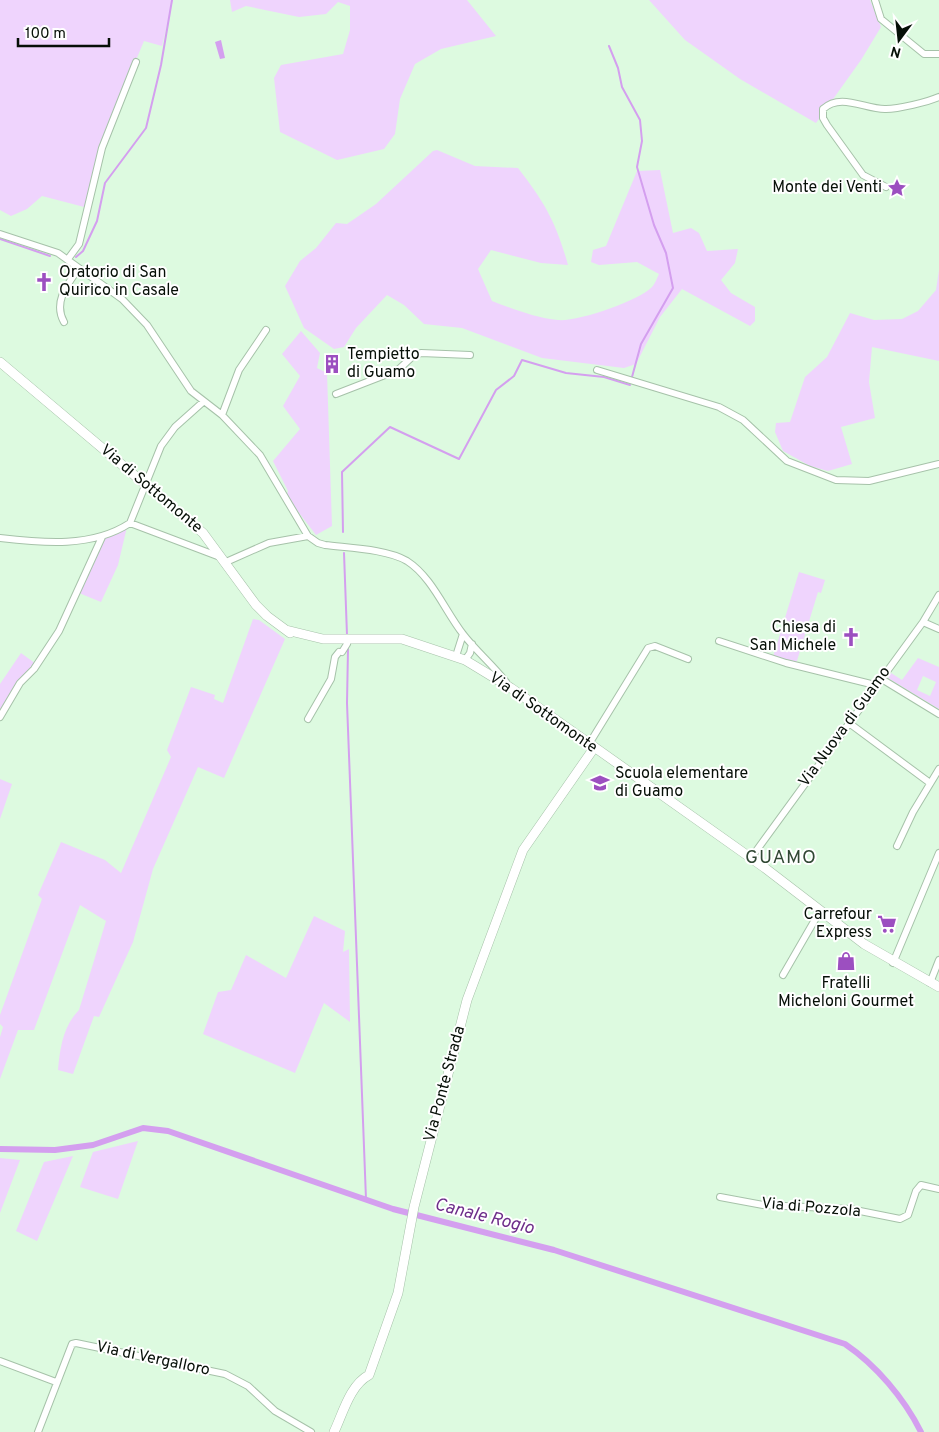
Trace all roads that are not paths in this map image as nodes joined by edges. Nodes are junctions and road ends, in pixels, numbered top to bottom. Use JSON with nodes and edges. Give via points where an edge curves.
{"nodes":[{"id":1,"x":875,"y":0,"type":"edge"},
{"id":2,"x":939,"y":54,"type":"edge"},
{"id":3,"x":136,"y":62,"type":"dead end"},
{"id":4,"x":939,"y":97,"type":"edge"},
{"id":5,"x":886,"y":187,"type":"dead end"},
{"id":6,"x":0,"y":234,"type":"edge"},
{"id":7,"x":68,"y":259,"type":"junction"},
{"id":8,"x":79,"y":268,"type":"junction"},
{"id":9,"x":64,"y":322,"type":"dead end"},
{"id":10,"x":266,"y":330,"type":"dead end"},
{"id":11,"x":470,"y":355,"type":"dead end"},
{"id":12,"x":0,"y":362,"type":"edge"},
{"id":13,"x":597,"y":370,"type":"dead end"},
{"id":14,"x":336,"y":394,"type":"dead end"},
{"id":15,"x":203,"y":402,"type":"junction"},
{"id":16,"x":222,"y":416,"type":"junction"},
{"id":17,"x":939,"y":464,"type":"edge"},
{"id":18,"x":144,"y":484,"type":"junction"},
{"id":19,"x":130,"y":523,"type":"junction"},
{"id":20,"x":102,"y":536,"type":"junction"},
{"id":21,"x":308,"y":536,"type":"junction"},
{"id":22,"x":0,"y":538,"type":"edge"},
{"id":23,"x":225,"y":560,"type":"junction"},
{"id":24,"x":939,"y":596,"type":"edge"},
{"id":25,"x":923,"y":622,"type":"junction"},
{"id":26,"x":939,"y":629,"type":"edge"},
{"id":27,"x":286,"y":630,"type":"junction"},
{"id":28,"x":463,"y":634,"type":"junction"},
{"id":29,"x":719,"y":641,"type":"dead end"},
{"id":30,"x":410,"y":643,"type":"junction"},
{"id":31,"x":472,"y":644,"type":"junction"},
{"id":32,"x":343,"y":650,"type":"junction"},
{"id":33,"x":456,"y":656,"type":"junction"},
{"id":34,"x":688,"y":659,"type":"dead end"},
{"id":35,"x":465,"y":660,"type":"junction"},
{"id":36,"x":880,"y":678,"type":"junction"},
{"id":37,"x":875,"y":685,"type":"junction"},
{"id":38,"x":510,"y":688,"type":"junction"},
{"id":39,"x":939,"y":714,"type":"edge"},
{"id":40,"x":0,"y":716,"type":"edge"},
{"id":41,"x":308,"y":719,"type":"dead end"},
{"id":42,"x":849,"y":724,"type":"junction"},
{"id":43,"x":591,"y":746,"type":"junction"},
{"id":44,"x":939,"y":769,"type":"edge"},
{"id":45,"x":930,"y":783,"type":"junction"},
{"id":46,"x":897,"y":846,"type":"dead end"},
{"id":47,"x":939,"y":853,"type":"edge"},
{"id":48,"x":750,"y":858,"type":"junction"},
{"id":49,"x":820,"y":911,"type":"junction"},
{"id":50,"x":939,"y":960,"type":"edge"},
{"id":51,"x":894,"y":963,"type":"junction"},
{"id":52,"x":783,"y":975,"type":"dead end"},
{"id":53,"x":930,"y":982,"type":"junction"},
{"id":54,"x":939,"y":987,"type":"edge"},
{"id":55,"x":939,"y":1189,"type":"edge"},
{"id":56,"x":720,"y":1197,"type":"dead end"},
{"id":57,"x":0,"y":1361,"type":"edge"},
{"id":58,"x":56,"y":1382,"type":"junction"},
{"id":59,"x":38,"y":1432,"type":"edge"},
{"id":60,"x":311,"y":1432,"type":"edge"},
{"id":61,"x":334,"y":1432,"type":"edge"}],
"edges":[{"from":1,"to":2,"type":"street","via":[[881,19],[924,54]]},
{"from":3,"to":7,"type":"street","via":[[102,148],[80,244]]},
{"from":4,"to":5,"type":"street","via":[[887,110],[848,102],[829,104],[823,109],[827,125],[863,175]]},
{"from":6,"to":7,"type":"street"},
{"from":7,"to":8,"type":"street"},
{"from":8,"to":9,"type":"street","via":[[60,302],[59,311]]},
{"from":8,"to":15,"type":"street","via":[[122,299],[147,325],[191,392]]},
{"from":10,"to":16,"type":"street","via":[[239,370]]},
{"from":11,"to":14,"type":"street","via":[[421,353],[398,370]]},
{"from":12,"to":18,"type":"main road","name":"Via di Sottomonte"},
{"from":13,"to":17,"type":"street","via":[[719,407],[743,420],[787,461],[836,480],[869,481]]},
{"from":15,"to":16,"type":"street"},
{"from":15,"to":18,"type":"street","via":[[167,436]]},
{"from":16,"to":21,"type":"street","via":[[260,455]]},
{"from":18,"to":19,"type":"street"},
{"from":18,"to":23,"type":"main road","name":"Via di Sottomonte","via":[[203,533]]},
{"from":19,"to":20,"type":"street"},
{"from":19,"to":23,"type":"street"},
{"from":20,"to":22,"type":"street","via":[[52,542]]},
{"from":20,"to":40,"type":"street","via":[[59,631]]},
{"from":21,"to":23,"type":"street","via":[[269,543]]},
{"from":21,"to":28,"type":"street","via":[[325,545],[370,551],[408,561],[422,574]]},
{"from":23,"to":27,"type":"main road","name":"Via di Sottomonte","via":[[256,605]]},
{"from":24,"to":25,"type":"street","name":"Via Nuova di Guamo"},
{"from":25,"to":26,"type":"street"},
{"from":25,"to":36,"type":"street","name":"Via Nuova di Guamo"},
{"from":27,"to":30,"type":"main road","name":"Via di Sottomonte","via":[[323,639],[390,638]]},
{"from":27,"to":32,"type":"main road","name":"Via di Sottomonte","via":[[296,637]]},
{"from":28,"to":31,"type":"street"},
{"from":28,"to":33,"type":"street"},
{"from":29,"to":37,"type":"street","via":[[786,663]]},
{"from":30,"to":32,"type":"main road","name":"Via di Sottomonte"},
{"from":30,"to":33,"type":"main road","name":"Via di Sottomonte"},
{"from":31,"to":35,"type":"street"},
{"from":31,"to":38,"type":"street"},
{"from":32,"to":41,"type":"street","via":[[335,658],[331,679]]},
{"from":33,"to":35,"type":"main road","name":"Via di Sottomonte"},
{"from":34,"to":43,"type":"street","via":[[655,646],[648,648]]},
{"from":35,"to":38,"type":"main road","name":"Via di Sottomonte"},
{"from":36,"to":37,"type":"street","name":"Via Nuova di Guamo"},
{"from":36,"to":39,"type":"street"},
{"from":37,"to":42,"type":"street","name":"Via Nuova di Guamo"},
{"from":38,"to":43,"type":"main road","name":"Via di Sottomonte"},
{"from":42,"to":45,"type":"street"},
{"from":42,"to":48,"type":"street","name":"Via Nuova di Guamo"},
{"from":43,"to":48,"type":"main road","name":"Via di Sottomonte"},
{"from":43,"to":61,"type":"main road","name":"Via Ponte Strada","via":[[515,868],[467,1000],[414,1207],[398,1293],[370,1373],[354,1389]]},
{"from":44,"to":45,"type":"street"},
{"from":45,"to":46,"type":"street"},
{"from":47,"to":51,"type":"street"},
{"from":48,"to":49,"type":"main road","name":"Via di Sottomonte"},
{"from":49,"to":51,"type":"main road","name":"Via di Sottomonte"},
{"from":49,"to":52,"type":"street"},
{"from":50,"to":53,"type":"street"},
{"from":51,"to":53,"type":"main road","name":"Via di Sottomonte"},
{"from":53,"to":54,"type":"main road","name":"Via di Sottomonte"},
{"from":55,"to":56,"type":"street","name":"Via di Pozzola","via":[[921,1185],[908,1215],[900,1219],[850,1209],[763,1204]]},
{"from":57,"to":58,"type":"street"},
{"from":58,"to":59,"type":"street","name":"Via di Vergalloro"},
{"from":58,"to":60,"type":"street","name":"Via di Vergalloro","via":[[72,1344],[84,1344],[225,1374],[248,1386],[275,1411]]}]}
